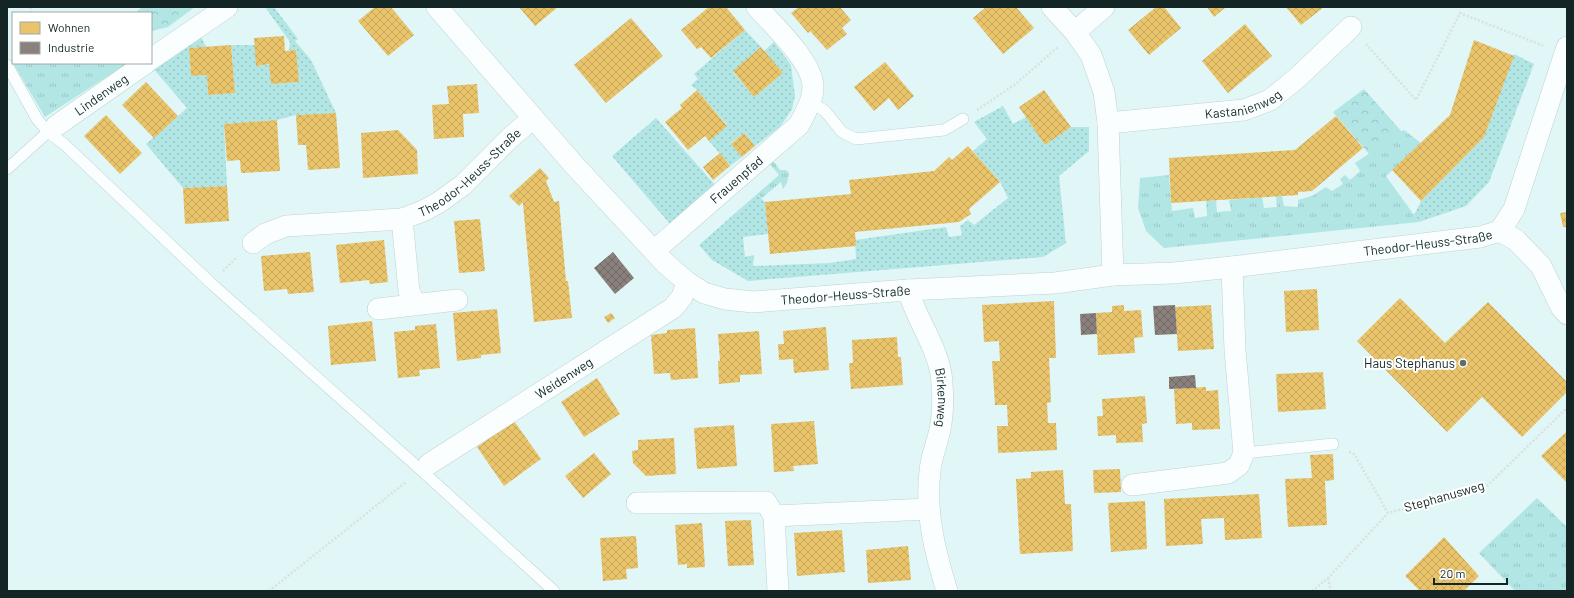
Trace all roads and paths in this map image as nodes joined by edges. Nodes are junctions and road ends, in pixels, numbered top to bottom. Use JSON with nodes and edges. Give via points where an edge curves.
{"nodes":[{"id":1,"x":227,"y":7,"type":"edge"},
{"id":2,"x":437,"y":7,"type":"edge"},
{"id":3,"x":757,"y":7,"type":"edge"},
{"id":4,"x":1052,"y":7,"type":"edge"},
{"id":5,"x":1104,"y":7,"type":"edge"},
{"id":6,"x":1351,"y":27,"type":"joint"},
{"id":7,"x":1075,"y":32,"type":"junction"},
{"id":8,"x":1566,"y":51,"type":"edge"},
{"id":9,"x":152,"y":59,"type":"edge"},
{"id":10,"x":145,"y":64,"type":"edge"},
{"id":11,"x":7,"y":65,"type":"edge"},
{"id":12,"x":811,"y":102,"type":"junction"},
{"id":13,"x":533,"y":118,"type":"junction"},
{"id":14,"x":963,"y":119,"type":"joint"},
{"id":15,"x":1108,"y":123,"type":"junction"},
{"id":16,"x":52,"y":129,"type":"junction"},
{"id":17,"x":7,"y":169,"type":"edge"},
{"id":18,"x":402,"y":219,"type":"junction"},
{"id":19,"x":1500,"y":231,"type":"junction"},
{"id":20,"x":253,"y":243,"type":"joint"},
{"id":21,"x":654,"y":251,"type":"junction"},
{"id":22,"x":1232,"y":268,"type":"junction"},
{"id":23,"x":1113,"y":275,"type":"junction"},
{"id":24,"x":687,"y":282,"type":"junction"},
{"id":25,"x":213,"y":285,"type":"junction"},
{"id":26,"x":908,"y":290,"type":"junction"},
{"id":27,"x":457,"y":300,"type":"dead end"},
{"id":28,"x":415,"y":304,"type":"junction"},
{"id":29,"x":378,"y":309,"type":"dead end"},
{"id":30,"x":1567,"y":314,"type":"edge"},
{"id":31,"x":1567,"y":408,"type":"edge"},
{"id":32,"x":1333,"y":444,"type":"joint"},
{"id":33,"x":1244,"y":453,"type":"junction"},
{"id":34,"x":425,"y":467,"type":"junction"},
{"id":35,"x":1132,"y":485,"type":"dead end"},
{"id":36,"x":637,"y":503,"type":"dead end"},
{"id":37,"x":928,"y":509,"type":"junction"},
{"id":38,"x":1388,"y":513,"type":"junction"},
{"id":39,"x":774,"y":516,"type":"junction"},
{"id":40,"x":1328,"y":578,"type":"junction"},
{"id":41,"x":269,"y":591,"type":"edge"},
{"id":42,"x":554,"y":591,"type":"edge"},
{"id":43,"x":778,"y":591,"type":"edge"},
{"id":44,"x":947,"y":591,"type":"edge"},
{"id":45,"x":1312,"y":591,"type":"edge"},
{"id":46,"x":1331,"y":591,"type":"edge"}],
"edges":[{"from":1,"to":9,"type":"street"},
{"from":2,"to":13,"type":"street","name":"Theodor-Heuss-Straße"},
{"from":3,"to":12,"type":"street","name":"Frauenpfad","via":[[807,67],[813,86]]},
{"from":4,"to":7,"type":"street"},
{"from":5,"to":7,"type":"street"},
{"from":6,"to":8,"type":"path","via":[[1416,100],[1460,13]]},
{"from":6,"to":15,"type":"street","name":"Kastanienweg","via":[[1270,100],[1244,110]]},
{"from":7,"to":14,"type":"path","via":[[1017,83]]},
{"from":7,"to":15,"type":"street","via":[[1094,63],[1104,92]]},
{"from":8,"to":19,"type":"street","name":"Theodor-Heuss-Straße","via":[[1514,209]]},
{"from":10,"to":16,"type":"street","name":"Lindenweg"},
{"from":11,"to":16,"type":"lane","via":[[37,119]]},
{"from":12,"to":14,"type":"lane","via":[[825,111],[842,132],[856,139],[944,130]]},
{"from":12,"to":21,"type":"street","name":"Frauenpfad","via":[[798,125]]},
{"from":13,"to":18,"type":"street","name":"Theodor-Heuss-Straße","via":[[463,184],[438,203]]},
{"from":13,"to":21,"type":"street","name":"Theodor-Heuss-Straße"},
{"from":15,"to":23,"type":"street"},
{"from":16,"to":17,"type":"lane"},
{"from":16,"to":25,"type":"lane","via":[[64,144]]},
{"from":18,"to":20,"type":"street","name":"Theodor-Heuss-Straße","via":[[286,226],[265,234]]},
{"from":18,"to":28,"type":"street","name":"Theodor-Heuss-Straße","via":[[410,292]]},
{"from":19,"to":22,"type":"street","name":"Theodor-Heuss-Straße","via":[[1480,237]]},
{"from":19,"to":30,"type":"street","via":[[1516,240],[1541,266]]},
{"from":20,"to":25,"type":"path","via":[[226,267]]},
{"from":21,"to":24,"type":"street","name":"Theodor-Heuss-Straße"},
{"from":22,"to":23,"type":"street","name":"Theodor-Heuss-Straße"},
{"from":22,"to":33,"type":"street","via":[[1235,350]]},
{"from":23,"to":26,"type":"street","name":"Theodor-Heuss-Straße","via":[[1054,283]]},
{"from":24,"to":26,"type":"street","name":"Theodor-Heuss-Straße","via":[[704,293],[725,299],[753,302]]},
{"from":24,"to":34,"type":"street","name":"Weidenweg","via":[[682,297],[673,308]]},
{"from":25,"to":34,"type":"lane"},
{"from":26,"to":37,"type":"street","name":"Birkenweg","via":[[912,306],[934,348],[942,382],[941,423],[930,470]]},
{"from":27,"to":28,"type":"street"},
{"from":28,"to":29,"type":"street"},
{"from":31,"to":38,"type":"path","name":"Stephanusweg","via":[[1486,487]]},
{"from":32,"to":33,"type":"lane"},
{"from":32,"to":38,"type":"path","name":"Stephanusweg","via":[[1354,454]]},
{"from":33,"to":35,"type":"street","via":[[1240,465],[1228,473]]},
{"from":34,"to":41,"type":"path"},
{"from":34,"to":42,"type":"lane"},
{"from":36,"to":39,"type":"street","via":[[766,502]]},
{"from":37,"to":39,"type":"street"},
{"from":37,"to":44,"type":"street","name":"Birkenweg","via":[[936,555]]},
{"from":38,"to":40,"type":"path","name":"Stephanusweg"},
{"from":39,"to":43,"type":"street"},
{"from":40,"to":45,"type":"path","name":"Stephanusweg"},
{"from":40,"to":46,"type":"path"}]}
